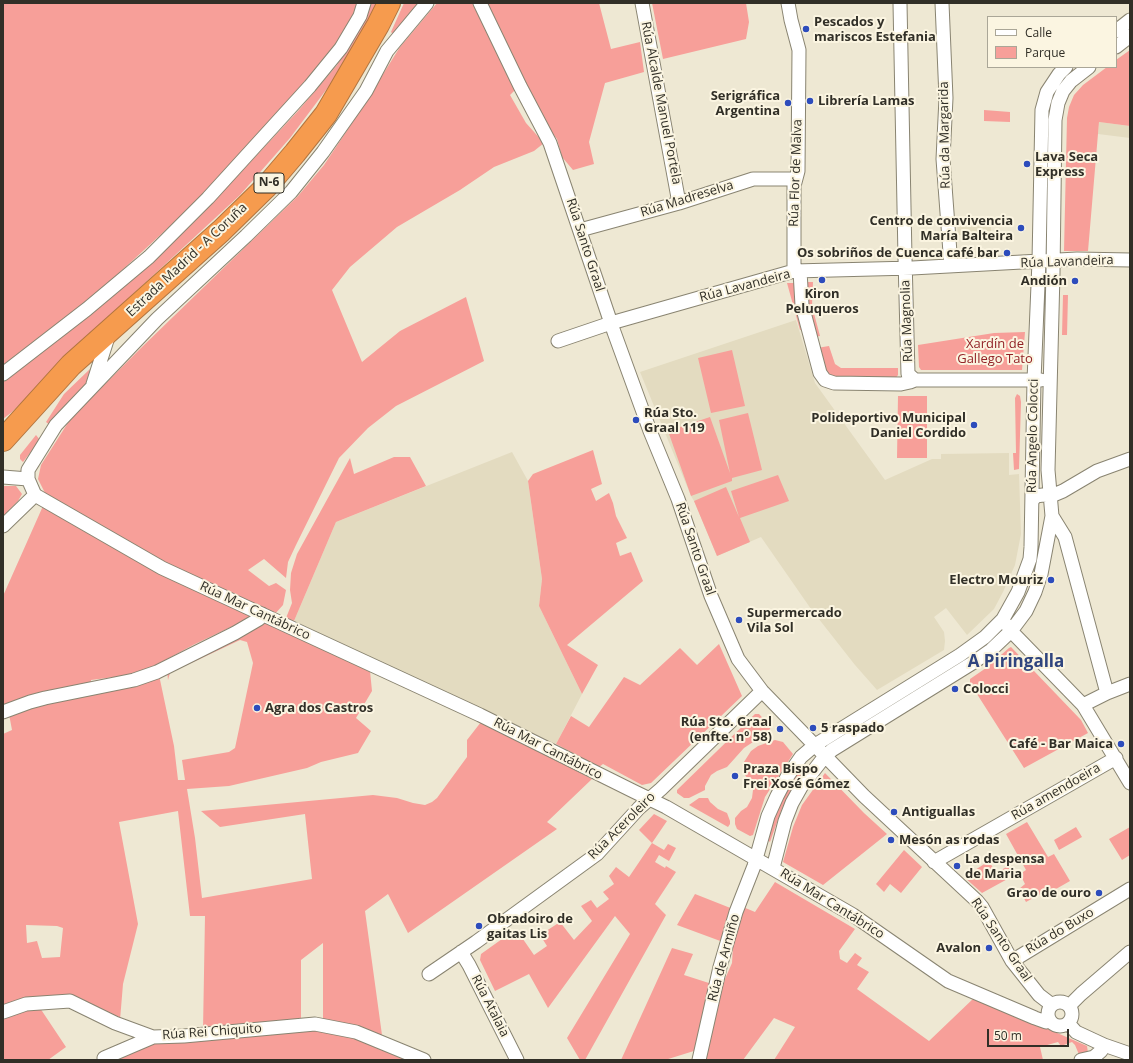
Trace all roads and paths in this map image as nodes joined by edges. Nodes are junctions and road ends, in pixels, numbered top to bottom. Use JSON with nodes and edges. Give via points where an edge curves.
{"nodes":[{"id":1,"x":364,"y":3,"type":"edge"},
{"id":2,"x":389,"y":3,"type":"edge"},
{"id":3,"x":427,"y":3,"type":"edge"},
{"id":4,"x":480,"y":3,"type":"edge"},
{"id":5,"x":642,"y":3,"type":"edge"},
{"id":6,"x":788,"y":3,"type":"edge"},
{"id":7,"x":900,"y":3,"type":"edge"},
{"id":8,"x":942,"y":3,"type":"edge"},
{"id":9,"x":1130,"y":20,"type":"edge"},
{"id":10,"x":1117,"y":30,"type":"edge"},
{"id":11,"x":1130,"y":36,"type":"edge"},
{"id":12,"x":1117,"y":46,"type":"edge"},
{"id":13,"x":1065,"y":68,"type":"edge"},
{"id":14,"x":1085,"y":68,"type":"edge"},
{"id":15,"x":1074,"y":71,"type":"edge"},
{"id":16,"x":796,"y":179,"type":"junction"},
{"id":17,"x":680,"y":202,"type":"junction"},
{"id":18,"x":580,"y":230,"type":"junction"},
{"id":19,"x":1053,"y":260,"type":"junction"},
{"id":20,"x":1130,"y":260,"type":"edge"},
{"id":21,"x":1039,"y":261,"type":"junction"},
{"id":22,"x":951,"y":266,"type":"junction"},
{"id":23,"x":905,"y":268,"type":"junction"},
{"id":24,"x":797,"y":271,"type":"junction"},
{"id":25,"x":611,"y":323,"type":"junction"},
{"id":26,"x":110,"y":331,"type":"junction"},
{"id":27,"x":558,"y":341,"type":"dead end"},
{"id":28,"x":3,"y":374,"type":"edge"},
{"id":29,"x":912,"y":377,"type":"junction"},
{"id":30,"x":1034,"y":380,"type":"junction"},
{"id":31,"x":1050,"y":380,"type":"junction"},
{"id":32,"x":92,"y":387,"type":"junction"},
{"id":33,"x":34,"y":405,"type":"junction"},
{"id":34,"x":3,"y":427,"type":"edge"},
{"id":35,"x":3,"y":440,"type":"edge"},
{"id":36,"x":1130,"y":459,"type":"edge"},
{"id":37,"x":3,"y":478,"type":"edge"},
{"id":38,"x":28,"y":479,"type":"junction"},
{"id":39,"x":35,"y":495,"type":"junction"},
{"id":40,"x":1051,"y":496,"type":"junction"},
{"id":41,"x":1032,"y":501,"type":"junction"},
{"id":42,"x":1052,"y":516,"type":"junction"},
{"id":43,"x":3,"y":526,"type":"edge"},
{"id":44,"x":1031,"y":530,"type":"junction"},
{"id":45,"x":1049,"y":531,"type":"junction"},
{"id":46,"x":262,"y":614,"type":"junction"},
{"id":47,"x":1003,"y":619,"type":"junction"},
{"id":48,"x":1012,"y":632,"type":"junction"},
{"id":49,"x":967,"y":651,"type":"junction"},
{"id":50,"x":974,"y":662,"type":"junction"},
{"id":51,"x":1130,"y":684,"type":"edge"},
{"id":52,"x":762,"y":691,"type":"junction"},
{"id":53,"x":1107,"y":693,"type":"junction"},
{"id":54,"x":1083,"y":705,"type":"junction"},
{"id":55,"x":3,"y":712,"type":"edge"},
{"id":56,"x":814,"y":745,"type":"junction"},
{"id":57,"x":825,"y":756,"type":"junction"},
{"id":58,"x":1116,"y":758,"type":"junction"},
{"id":59,"x":1130,"y":783,"type":"edge"},
{"id":60,"x":648,"y":799,"type":"junction"},
{"id":61,"x":756,"y":859,"type":"junction"},
{"id":62,"x":934,"y":862,"type":"junction"},
{"id":63,"x":773,"y":868,"type":"junction"},
{"id":64,"x":1130,"y":889,"type":"edge"},
{"id":65,"x":461,"y":952,"type":"junction"},
{"id":66,"x":1130,"y":952,"type":"edge"},
{"id":67,"x":1012,"y":961,"type":"junction"},
{"id":68,"x":429,"y":974,"type":"dead end"},
{"id":69,"x":1052,"y":1006,"type":"junction"},
{"id":70,"x":1069,"y":1006,"type":"junction"},
{"id":71,"x":3,"y":1012,"type":"edge"},
{"id":72,"x":1050,"y":1021,"type":"junction"},
{"id":73,"x":1068,"y":1023,"type":"junction"},
{"id":74,"x":153,"y":1037,"type":"junction"},
{"id":75,"x":1104,"y":1045,"type":"junction"},
{"id":76,"x":1130,"y":1054,"type":"edge"},
{"id":77,"x":104,"y":1058,"type":"dead end"},
{"id":78,"x":424,"y":1060,"type":"edge"},
{"id":79,"x":518,"y":1060,"type":"edge"},
{"id":80,"x":699,"y":1060,"type":"edge"},
{"id":81,"x":1081,"y":1060,"type":"edge"}],
"edges":[{"from":1,"to":28,"type":"street","via":[[360,16],[341,48],[310,86],[208,198],[149,257]]},
{"from":2,"to":26,"type":"highway","name":"Estrada Madrid - A Coruña","number":"N-6","via":[[326,114],[295,153],[266,187],[221,231]]},
{"from":3,"to":32,"type":"street","via":[[387,51],[366,91],[291,192],[157,319]]},
{"from":4,"to":18,"type":"street","name":"Rúa Santo Graal","via":[[550,143]]},
{"from":5,"to":17,"type":"street","name":"Rúa Alcalde Manuel Portela"},
{"from":6,"to":16,"type":"street","name":"Rúa Flor de Malva","via":[[799,50]]},
{"from":7,"to":23,"type":"street","name":"Rúa Magnolia"},
{"from":8,"to":22,"type":"street","name":"Rúa da Margarida","via":[[946,98],[944,159]]},
{"from":9,"to":10,"type":"street"},
{"from":11,"to":12,"type":"street"},
{"from":13,"to":21,"type":"street","name":"Rúa Angelo Colocci","via":[[1046,92],[1042,110]]},
{"from":14,"to":15,"type":"street","name":"Rúa Angelo Colocci"},
{"from":15,"to":19,"type":"street","name":"Rúa Angelo Colocci","via":[[1058,103],[1055,120]]},
{"from":16,"to":17,"type":"street","name":"Rúa Madreselva","via":[[753,179]]},
{"from":16,"to":24,"type":"street","name":"Rúa Flor de Malva","via":[[794,186]]},
{"from":17,"to":18,"type":"street","name":"Rúa Madreselva"},
{"from":18,"to":25,"type":"street","name":"Rúa Santo Graal"},
{"from":19,"to":20,"type":"street","name":"Rúa Lavandeira"},
{"from":19,"to":21,"type":"street","name":"Rúa Lavandeira"},
{"from":19,"to":31,"type":"street","name":"Rúa Angelo Colocci"},
{"from":21,"to":22,"type":"street","name":"Rúa Lavandeira"},
{"from":21,"to":30,"type":"street","name":"Rúa Angelo Colocci"},
{"from":22,"to":23,"type":"street","name":"Rúa Lavandeira"},
{"from":23,"to":24,"type":"street","name":"Rúa Lavandeira"},
{"from":23,"to":29,"type":"street","name":"Rúa Magnolia"},
{"from":24,"to":25,"type":"street","name":"Rúa Lavandeira"},
{"from":24,"to":29,"type":"street","name":"Rúa Flor de Malva","via":[[802,305],[820,373],[825,380],[834,383],[901,384],[910,382]]},
{"from":25,"to":27,"type":"street","name":"Rúa Lavandeira"},
{"from":25,"to":52,"type":"street","name":"Rúa Santo Graal","via":[[678,499],[711,596],[738,659]]},
{"from":26,"to":32,"type":"street"},
{"from":26,"to":33,"type":"highway","name":"Estrada Madrid - A Coruña","number":"N-6","via":[[71,365]]},
{"from":29,"to":30,"type":"street"},
{"from":30,"to":31,"type":"street"},
{"from":30,"to":41,"type":"street","name":"Rúa Angelo Colocci"},
{"from":31,"to":40,"type":"street","name":"Rúa Angelo Colocci","via":[[1048,470]]},
{"from":32,"to":38,"type":"street","via":[[56,425],[28,470]]},
{"from":33,"to":34,"type":"highway","via":[[9,420]]},
{"from":33,"to":35,"type":"highway","name":"Estrada Madrid - A Coruña","number":"N-6"},
{"from":36,"to":40,"type":"street","via":[[1097,471]]},
{"from":37,"to":38,"type":"street"},
{"from":38,"to":39,"type":"street"},
{"from":39,"to":43,"type":"street"},
{"from":39,"to":46,"type":"street","name":"Rúa Mar Cantábrico","via":[[162,568]]},
{"from":40,"to":41,"type":"street","name":"Rúa Angelo Colocci","via":[[1036,496]]},
{"from":40,"to":42,"type":"street","name":"Rúa Angelo Colocci"},
{"from":41,"to":44,"type":"street","name":"Rúa Angelo Colocci"},
{"from":42,"to":45,"type":"street","name":"Rúa Angelo Colocci"},
{"from":42,"to":53,"type":"street","via":[[1065,537]]},
{"from":44,"to":45,"type":"street","via":[[1040,534]]},
{"from":44,"to":47,"type":"street","name":"Rúa Angelo Colocci","via":[[1030,560],[1018,592]]},
{"from":45,"to":48,"type":"street","name":"Rúa Angelo Colocci","via":[[1035,592]]},
{"from":46,"to":55,"type":"street","via":[[259,619],[235,633],[157,672],[134,680],[45,698]]},
{"from":46,"to":60,"type":"street","name":"Rúa Mar Cantábrico","via":[[480,715]]},
{"from":47,"to":48,"type":"street"},
{"from":47,"to":49,"type":"street","name":"Rúa Angelo Colocci"},
{"from":48,"to":50,"type":"street","name":"Rúa Angelo Colocci"},
{"from":48,"to":54,"type":"street"},
{"from":49,"to":50,"type":"street"},
{"from":49,"to":56,"type":"street","name":"Rúa Angelo Colocci"},
{"from":50,"to":57,"type":"street","name":"Rúa Angelo Colocci"},
{"from":51,"to":53,"type":"street"},
{"from":52,"to":56,"type":"street","name":"Rúa Santo Graal"},
{"from":52,"to":60,"type":"street","name":"Rúa Aceroleiro"},
{"from":53,"to":54,"type":"street"},
{"from":54,"to":58,"type":"street"},
{"from":56,"to":57,"type":"street","name":"Rúa Santo Graal"},
{"from":56,"to":61,"type":"street","name":"Rúa Angelo Colocci","via":[[787,777],[777,796],[768,816]]},
{"from":57,"to":62,"type":"street","name":"Rúa Santo Graal"},
{"from":57,"to":63,"type":"street","name":"Rúa Angelo Colocci","via":[[814,768],[792,803]]},
{"from":58,"to":59,"type":"street"},
{"from":58,"to":62,"type":"street","name":"Rúa amendoeira"},
{"from":60,"to":61,"type":"street","name":"Rúa Mar Cantábrico"},
{"from":60,"to":65,"type":"street","name":"Rúa Aceroleiro","via":[[597,854]]},
{"from":61,"to":63,"type":"street","name":"Rúa Mar Cantábrico"},
{"from":61,"to":80,"type":"street","name":"Rúa de Armiño","via":[[736,912],[720,967]]},
{"from":62,"to":67,"type":"street","name":"Rúa Santo Graal","via":[[980,904]]},
{"from":63,"to":72,"type":"street","name":"Rúa Mar Cantábrico","via":[[853,915],[948,981],[1035,1018]]},
{"from":64,"to":67,"type":"street","name":"Rúa do Buxo"},
{"from":65,"to":68,"type":"street","name":"Rúa Aceroleiro"},
{"from":65,"to":79,"type":"street","name":"Rúa Atalaia"},
{"from":66,"to":70,"type":"street"},
{"from":67,"to":69,"type":"street","name":"Rúa Santo Graal","via":[[1039,995]]},
{"from":69,"to":70,"type":"street","via":[[1059,1002]]},
{"from":69,"to":72,"type":"street","via":[[1048,1013]]},
{"from":70,"to":73,"type":"street","via":[[1072,1015]]},
{"from":71,"to":74,"type":"street","name":"Rúa Rei Chiquito","via":[[26,1004],[70,1001],[115,1023]]},
{"from":72,"to":73,"type":"street","name":"Rúa Mar Cantábrico","via":[[1059,1026]]},
{"from":73,"to":75,"type":"street","via":[[1076,1032]]},
{"from":74,"to":77,"type":"street"},
{"from":74,"to":78,"type":"street","name":"Rúa Rei Chiquito","via":[[316,1024],[356,1032]]},
{"from":75,"to":76,"type":"street"},
{"from":75,"to":81,"type":"street","via":[[1094,1058]]}]}
